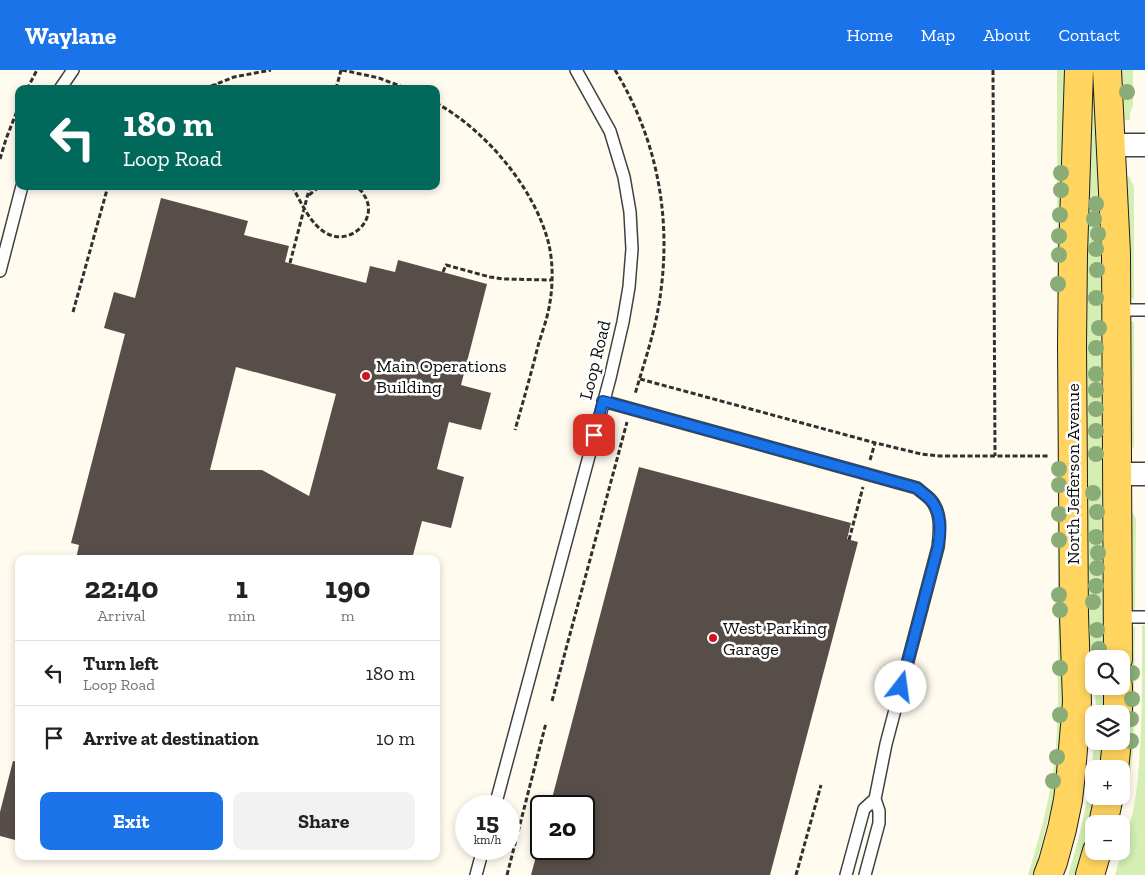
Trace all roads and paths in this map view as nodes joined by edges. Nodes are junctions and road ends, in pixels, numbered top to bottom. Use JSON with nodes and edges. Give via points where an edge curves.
{"nodes":[{"id":1,"x":37,"y":70,"type":"edge"},
{"id":2,"x":73,"y":70,"type":"edge"},
{"id":3,"x":271,"y":70,"type":"edge"},
{"id":4,"x":341,"y":70,"type":"edge"},
{"id":5,"x":576,"y":70,"type":"edge"},
{"id":6,"x":615,"y":70,"type":"edge"},
{"id":7,"x":993,"y":70,"type":"edge"},
{"id":8,"x":1079,"y":70,"type":"edge"},
{"id":9,"x":1107,"y":70,"type":"edge"},
{"id":10,"x":215,"y":84,"type":"edge"},
{"id":11,"x":29,"y":85,"type":"edge"},
{"id":12,"x":63,"y":85,"type":"edge"},
{"id":13,"x":337,"y":85,"type":"edge"},
{"id":14,"x":397,"y":85,"type":"edge"},
{"id":15,"x":440,"y":105,"type":"edge"},
{"id":16,"x":15,"y":116,"type":"edge"},
{"id":17,"x":1145,"y":145,"type":"edge"},
{"id":18,"x":1111,"y":146,"type":"junction"},
{"id":19,"x":0,"y":159,"type":"edge"},
{"id":20,"x":21,"y":190,"type":"edge"},
{"id":21,"x":107,"y":190,"type":"edge"},
{"id":22,"x":294,"y":190,"type":"edge"},
{"id":23,"x":309,"y":190,"type":"edge"},
{"id":24,"x":315,"y":190,"type":"edge"},
{"id":25,"x":360,"y":190,"type":"edge"},
{"id":26,"x":308,"y":195,"type":"junction"},
{"id":27,"x":305,"y":208,"type":"junction"},
{"id":28,"x":290,"y":263,"type":"dead end"},
{"id":29,"x":0,"y":271,"type":"edge"},
{"id":30,"x":443,"y":272,"type":"dead end"},
{"id":31,"x":551,"y":280,"type":"junction"},
{"id":32,"x":1116,"y":310,"type":"junction"},
{"id":33,"x":1145,"y":310,"type":"edge"},
{"id":34,"x":73,"y":312,"type":"dead end"},
{"id":35,"x":640,"y":379,"type":"junction"},
{"id":36,"x":635,"y":395,"type":"dead end"},
{"id":37,"x":603,"y":401,"type":"junction"},
{"id":38,"x":628,"y":422,"type":"dead end"},
{"id":39,"x":515,"y":430,"type":"dead end"},
{"id":40,"x":875,"y":443,"type":"junction"},
{"id":41,"x":995,"y":456,"type":"junction"},
{"id":42,"x":1054,"y":456,"type":"dead end"},
{"id":43,"x":869,"y":463,"type":"dead end"},
{"id":44,"x":1117,"y":474,"type":"junction"},
{"id":45,"x":1145,"y":474,"type":"edge"},
{"id":46,"x":863,"y":487,"type":"dead end"},
{"id":47,"x":850,"y":540,"type":"dead end"},
{"id":48,"x":1118,"y":617,"type":"junction"},
{"id":49,"x":1145,"y":617,"type":"edge"},
{"id":50,"x":1118,"y":650,"type":"edge"},
{"id":51,"x":552,"y":701,"type":"dead end"},
{"id":52,"x":546,"y":723,"type":"dead end"},
{"id":53,"x":821,"y":785,"type":"dead end"},
{"id":54,"x":498,"y":795,"type":"edge"},
{"id":55,"x":875,"y":799,"type":"junction"},
{"id":56,"x":480,"y":860,"type":"edge"},
{"id":57,"x":1094,"y":860,"type":"edge"},
{"id":58,"x":476,"y":875,"type":"edge"},
{"id":59,"x":507,"y":875,"type":"edge"},
{"id":60,"x":796,"y":875,"type":"edge"},
{"id":61,"x":846,"y":875,"type":"edge"},
{"id":62,"x":865,"y":875,"type":"edge"},
{"id":63,"x":1048,"y":875,"type":"edge"},
{"id":64,"x":1090,"y":875,"type":"edge"}],
"edges":[{"from":1,"to":11,"type":"path"},
{"from":2,"to":12,"type":"lane"},
{"from":3,"to":10,"type":"path","via":[[234,76]]},
{"from":4,"to":13,"type":"path"},
{"from":4,"to":14,"type":"path"},
{"from":5,"to":37,"type":"lane","name":"Loop Road","via":[[610,131],[624,177],[630,212],[629,287]]},
{"from":6,"to":35,"type":"path","via":[[645,134],[661,194],[664,256],[661,292]]},
{"from":7,"to":41,"type":"path"},
{"from":8,"to":63,"type":"main road","name":"North Jefferson Avenue","via":[[1072,336],[1077,702],[1068,800]]},
{"from":9,"to":18,"type":"main road"},
{"from":15,"to":31,"type":"path","via":[[482,137],[528,196],[549,246]]},
{"from":16,"to":19,"type":"path"},
{"from":17,"to":18,"type":"street"},
{"from":18,"to":32,"type":"main road"},
{"from":20,"to":29,"type":"lane"},
{"from":21,"to":34,"type":"path"},
{"from":22,"to":27,"type":"path"},
{"from":23,"to":26,"type":"path"},
{"from":24,"to":26,"type":"path"},
{"from":25,"to":27,"type":"path","via":[[369,207],[366,221],[350,235],[338,237],[327,233],[318,227]]},
{"from":26,"to":27,"type":"path"},
{"from":27,"to":28,"type":"path"},
{"from":30,"to":31,"type":"path","via":[[446,265],[504,279]]},
{"from":31,"to":39,"type":"path","via":[[550,303]]},
{"from":32,"to":33,"type":"lane"},
{"from":32,"to":44,"type":"main road"},
{"from":35,"to":36,"type":"path"},
{"from":35,"to":40,"type":"path"},
{"from":37,"to":54,"type":"lane","name":"Loop Road"},
{"from":37,"to":55,"type":"lane","via":[[917,488],[931,501],[941,530],[938,547],[886,744]]},
{"from":38,"to":51,"type":"path"},
{"from":40,"to":41,"type":"path","via":[[940,456]]},
{"from":40,"to":43,"type":"path"},
{"from":41,"to":42,"type":"path"},
{"from":44,"to":45,"type":"street"},
{"from":44,"to":48,"type":"main road"},
{"from":46,"to":47,"type":"path"},
{"from":48,"to":49,"type":"lane"},
{"from":48,"to":50,"type":"main road"},
{"from":52,"to":59,"type":"path"},
{"from":53,"to":60,"type":"path"},
{"from":55,"to":61,"type":"lane","via":[[864,809]]},
{"from":55,"to":62,"type":"lane","via":[[879,823]]},
{"from":56,"to":58,"type":"lane"},
{"from":57,"to":64,"type":"main road"}]}
